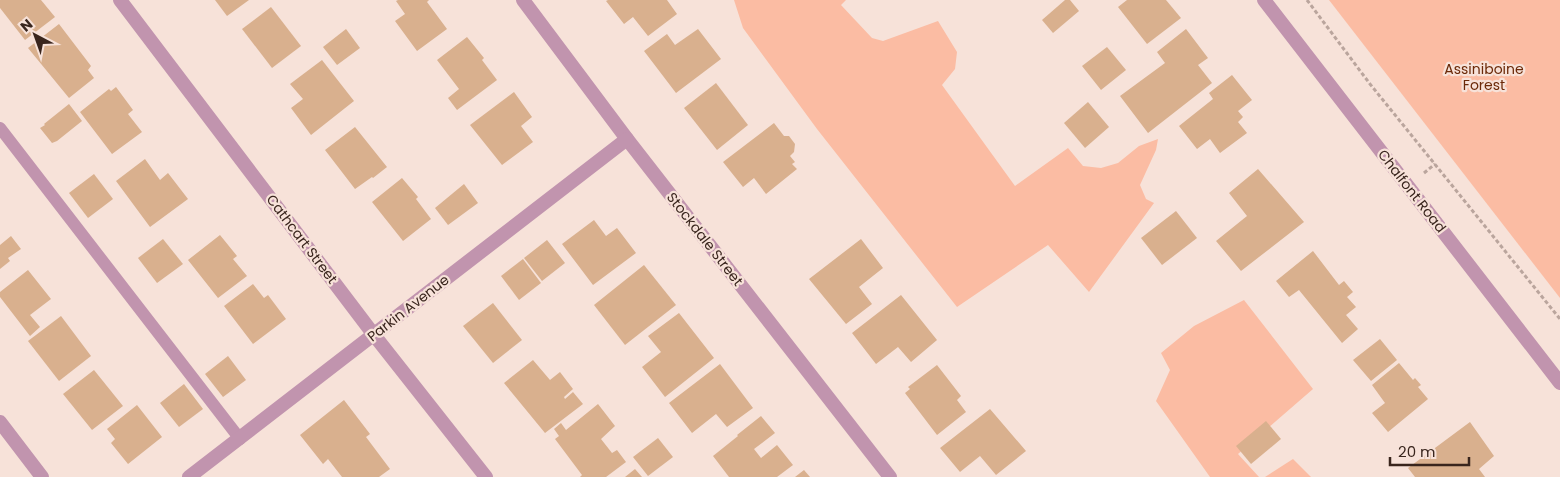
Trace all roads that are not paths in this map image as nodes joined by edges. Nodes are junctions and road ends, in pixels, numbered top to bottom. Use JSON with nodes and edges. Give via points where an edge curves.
{"nodes":[{"id":1,"x":120,"y":0,"type":"edge"},
{"id":2,"x":523,"y":0,"type":"edge"},
{"id":3,"x":1264,"y":0,"type":"edge"},
{"id":4,"x":0,"y":128,"type":"edge"},
{"id":5,"x":627,"y":138,"type":"junction"},
{"id":6,"x":374,"y":335,"type":"junction"},
{"id":7,"x":1560,"y":383,"type":"edge"},
{"id":8,"x":0,"y":422,"type":"edge"},
{"id":9,"x":240,"y":439,"type":"junction"},
{"id":10,"x":42,"y":477,"type":"edge"},
{"id":11,"x":189,"y":477,"type":"edge"},
{"id":12,"x":486,"y":477,"type":"edge"},
{"id":13,"x":890,"y":477,"type":"edge"}],
"edges":[{"from":1,"to":6,"type":"street","name":"Cathcart Street"},
{"from":2,"to":5,"type":"street","name":"Stockdale Street"},
{"from":3,"to":7,"type":"street","name":"Chalfont Road"},
{"from":4,"to":9,"type":"lane"},
{"from":5,"to":6,"type":"street","name":"Parkin Avenue"},
{"from":5,"to":13,"type":"street","name":"Stockdale Street"},
{"from":6,"to":9,"type":"street","name":"Parkin Avenue"},
{"from":6,"to":12,"type":"street","name":"Cathcart Street"},
{"from":8,"to":10,"type":"street"},
{"from":9,"to":11,"type":"street","name":"Parkin Avenue"}]}
